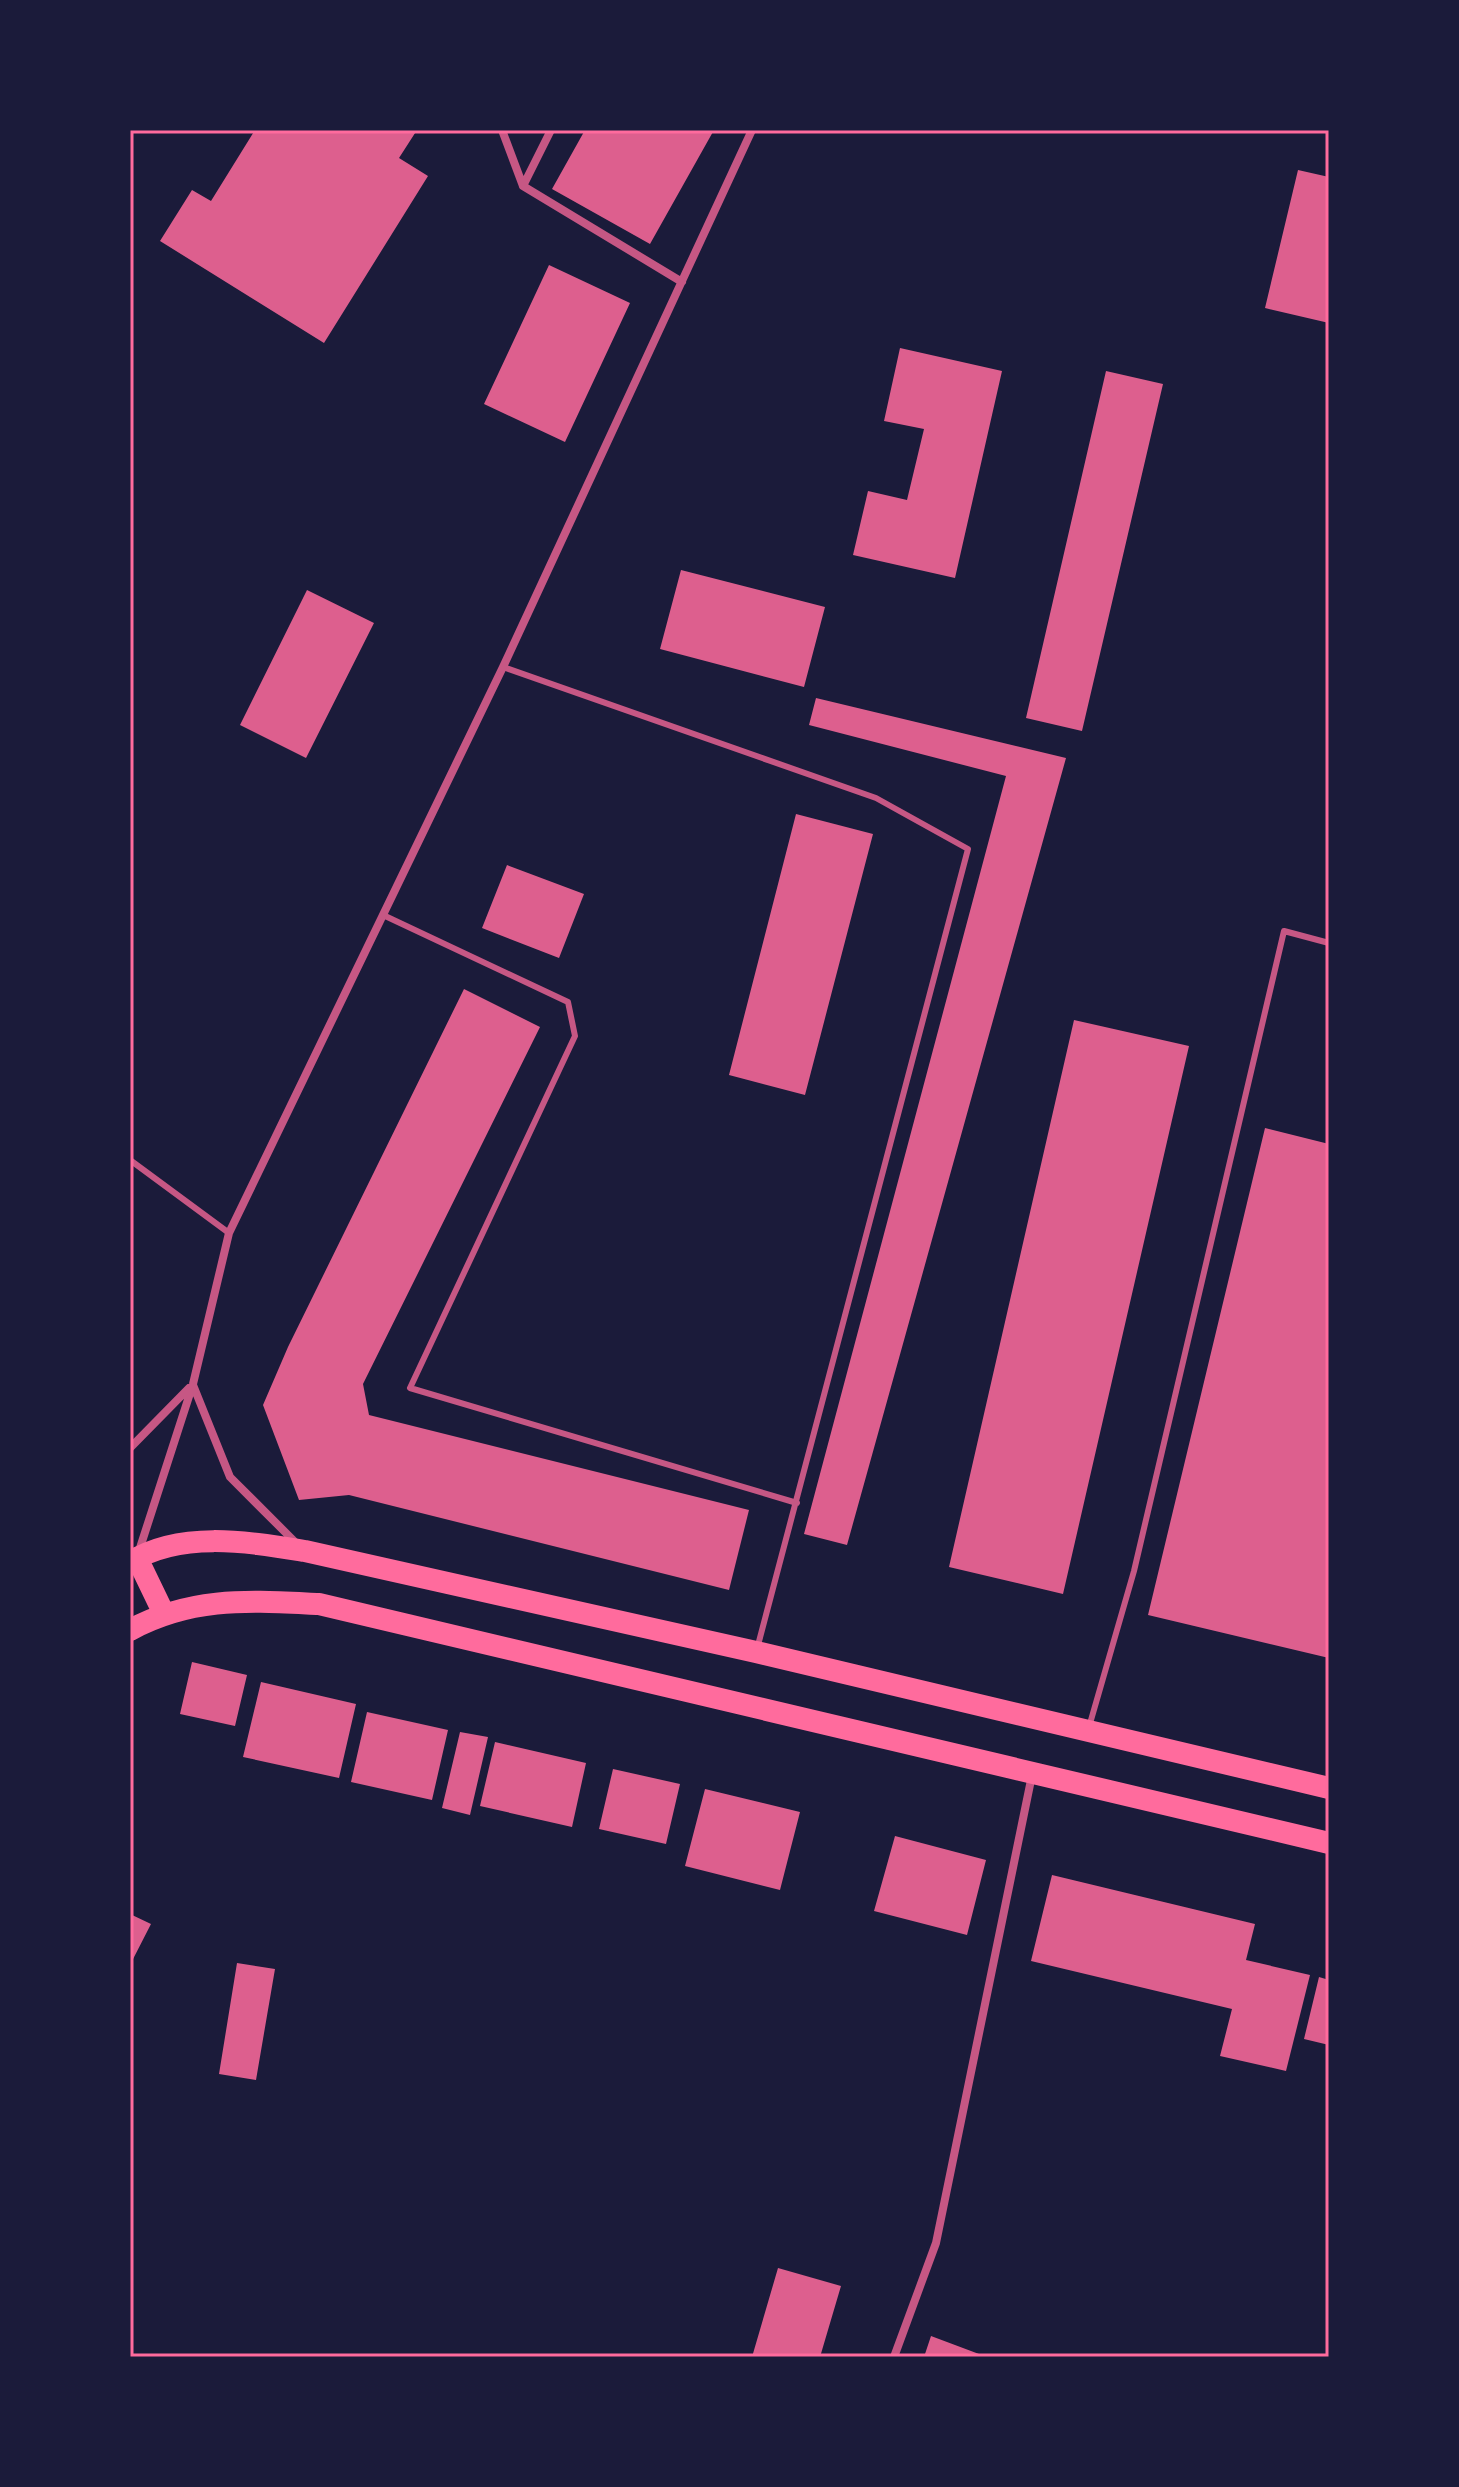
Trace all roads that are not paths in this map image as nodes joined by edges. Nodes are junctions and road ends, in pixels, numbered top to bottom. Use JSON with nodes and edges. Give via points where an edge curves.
{"nodes":[{"id":1,"x":502,"y":130,"type":"edge"},
{"id":2,"x":551,"y":130,"type":"edge"},
{"id":3,"x":752,"y":130,"type":"edge"},
{"id":4,"x":523,"y":186,"type":"junction"},
{"id":5,"x":682,"y":282,"type":"junction"},
{"id":6,"x":503,"y":667,"type":"junction"},
{"id":7,"x":383,"y":915,"type":"junction"},
{"id":8,"x":1329,"y":943,"type":"edge"},
{"id":9,"x":130,"y":1160,"type":"edge"},
{"id":10,"x":229,"y":1233,"type":"junction"},
{"id":11,"x":193,"y":1384,"type":"junction"},
{"id":12,"x":130,"y":1448,"type":"edge"},
{"id":13,"x":797,"y":1503,"type":"junction"},
{"id":14,"x":305,"y":1551,"type":"junction"},
{"id":15,"x":133,"y":1560,"type":"edge"},
{"id":16,"x":164,"y":1614,"type":"junction"},
{"id":17,"x":130,"y":1630,"type":"edge"},
{"id":18,"x":756,"y":1652,"type":"junction"},
{"id":19,"x":1088,"y":1731,"type":"junction"},
{"id":20,"x":1032,"y":1772,"type":"junction"},
{"id":21,"x":1329,"y":1788,"type":"edge"},
{"id":22,"x":1329,"y":1843,"type":"edge"},
{"id":23,"x":894,"y":2357,"type":"edge"}],
"edges":[{"from":1,"to":4,"type":"street"},
{"from":2,"to":4,"type":"street"},
{"from":3,"to":5,"type":"street"},
{"from":4,"to":5,"type":"street"},
{"from":5,"to":6,"type":"street"},
{"from":6,"to":7,"type":"street"},
{"from":6,"to":13,"type":"lane","via":[[876,798],[968,849]]},
{"from":7,"to":10,"type":"street"},
{"from":7,"to":13,"type":"lane","via":[[568,1002],[575,1036],[410,1388]]},
{"from":8,"to":19,"type":"lane","via":[[1284,931],[1134,1571]]},
{"from":9,"to":10,"type":"lane"},
{"from":10,"to":11,"type":"street"},
{"from":11,"to":12,"type":"street"},
{"from":11,"to":14,"type":"street","via":[[230,1477]]},
{"from":11,"to":15,"type":"street"},
{"from":13,"to":18,"type":"lane"},
{"from":14,"to":15,"type":"highway","via":[[243,1541],[203,1543]]},
{"from":14,"to":18,"type":"highway"},
{"from":15,"to":16,"type":"highway"},
{"from":16,"to":17,"type":"highway"},
{"from":16,"to":20,"type":"highway","via":[[221,1600],[319,1604]]},
{"from":18,"to":19,"type":"highway"},
{"from":19,"to":21,"type":"highway"},
{"from":20,"to":22,"type":"highway"},
{"from":20,"to":23,"type":"street","via":[[936,2243]]}]}
